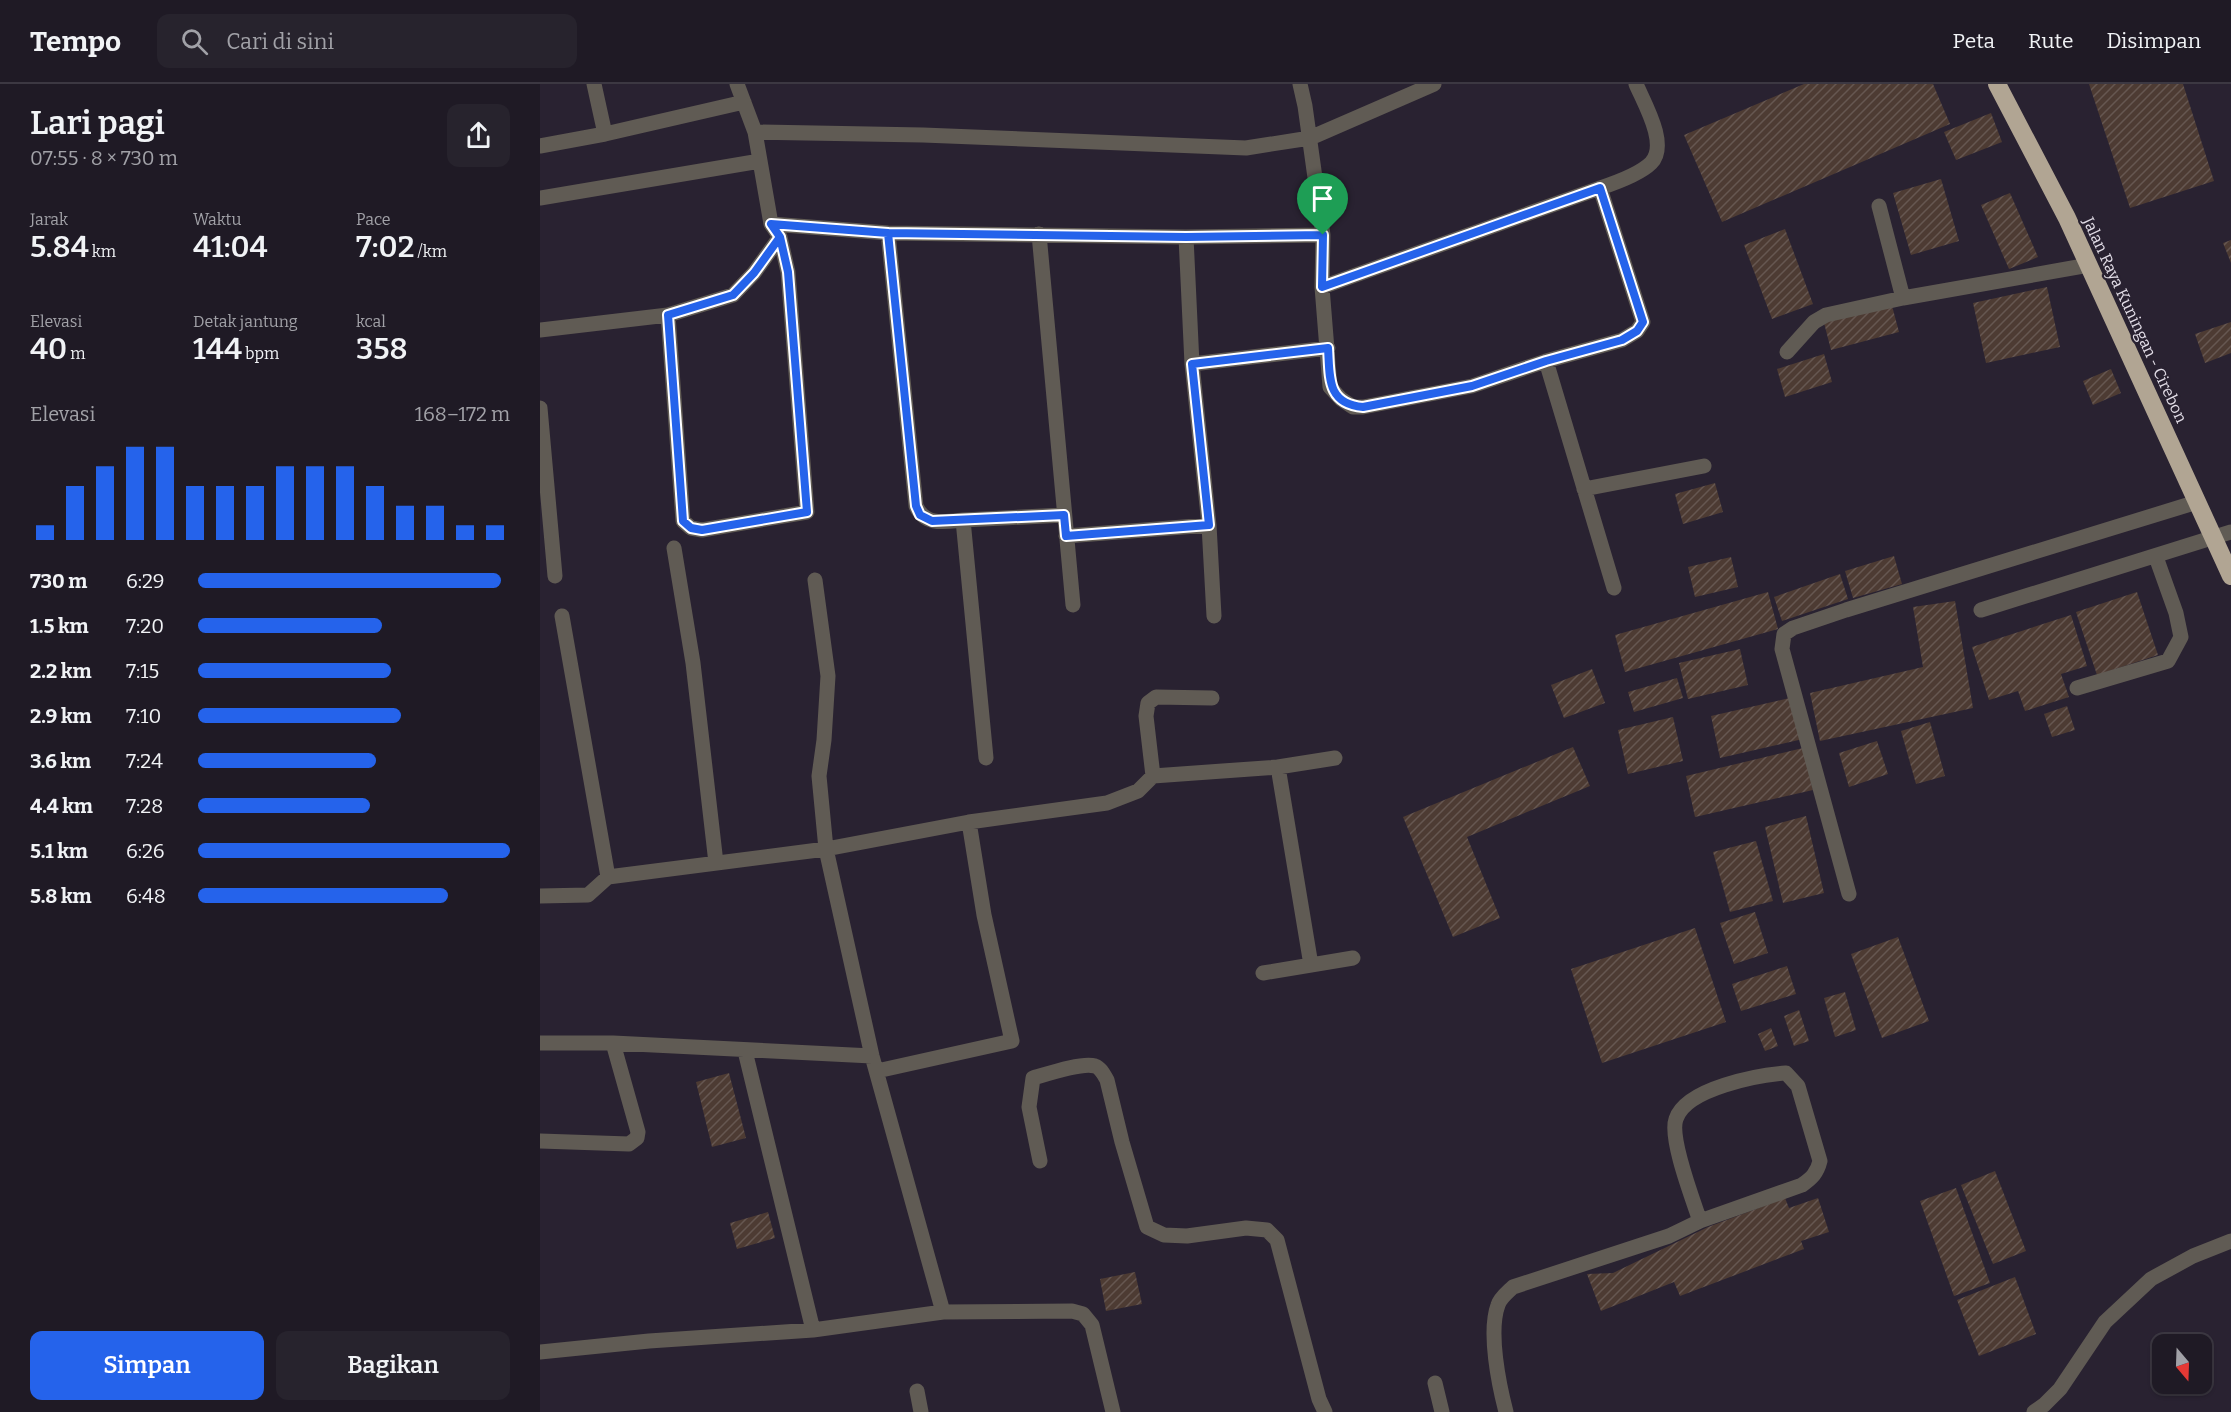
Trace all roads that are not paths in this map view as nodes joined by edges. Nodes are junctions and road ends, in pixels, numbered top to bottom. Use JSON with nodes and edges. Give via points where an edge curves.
{"nodes":[{"id":1,"x":594,"y":84,"type":"edge"},
{"id":2,"x":736,"y":84,"type":"edge"},
{"id":3,"x":1300,"y":84,"type":"edge"},
{"id":4,"x":1434,"y":84,"type":"edge"},
{"id":5,"x":1636,"y":84,"type":"edge"},
{"id":6,"x":1997,"y":84,"type":"edge"},
{"id":7,"x":744,"y":102,"type":"junction"},
{"id":8,"x":755,"y":132,"type":"junction"},
{"id":9,"x":605,"y":134,"type":"junction"},
{"id":10,"x":1310,"y":138,"type":"junction"},
{"id":11,"x":540,"y":146,"type":"edge"},
{"id":12,"x":760,"y":161,"type":"junction"},
{"id":13,"x":1600,"y":188,"type":"junction"},
{"id":14,"x":540,"y":198,"type":"edge"},
{"id":15,"x":1879,"y":206,"type":"dead end"},
{"id":16,"x":771,"y":224,"type":"junction"},
{"id":17,"x":888,"y":233,"type":"junction"},
{"id":18,"x":1040,"y":234,"type":"junction"},
{"id":19,"x":1323,"y":235,"type":"junction"},
{"id":20,"x":780,"y":237,"type":"junction"},
{"id":21,"x":1186,"y":237,"type":"junction"},
{"id":22,"x":2089,"y":265,"type":"junction"},
{"id":23,"x":1322,"y":287,"type":"junction"},
{"id":24,"x":1903,"y":298,"type":"junction"},
{"id":25,"x":668,"y":315,"type":"junction"},
{"id":26,"x":540,"y":330,"type":"edge"},
{"id":27,"x":1328,"y":348,"type":"junction"},
{"id":28,"x":1786,"y":352,"type":"dead end"},
{"id":29,"x":1546,"y":361,"type":"junction"},
{"id":30,"x":1192,"y":364,"type":"junction"},
{"id":31,"x":540,"y":408,"type":"edge"},
{"id":32,"x":1704,"y":466,"type":"dead end"},
{"id":33,"x":1584,"y":489,"type":"junction"},
{"id":34,"x":2198,"y":502,"type":"junction"},
{"id":35,"x":1064,"y":515,"type":"junction"},
{"id":36,"x":963,"y":520,"type":"junction"},
{"id":37,"x":1209,"y":525,"type":"junction"},
{"id":38,"x":2223,"y":535,"type":"edge"},
{"id":39,"x":1066,"y":536,"type":"junction"},
{"id":40,"x":674,"y":548,"type":"dead end"},
{"id":41,"x":2156,"y":557,"type":"junction"},
{"id":42,"x":555,"y":576,"type":"dead end"},
{"id":43,"x":2231,"y":576,"type":"edge"},
{"id":44,"x":816,"y":580,"type":"dead end"},
{"id":45,"x":1614,"y":588,"type":"dead end"},
{"id":46,"x":1073,"y":605,"type":"dead end"},
{"id":47,"x":1981,"y":610,"type":"dead end"},
{"id":48,"x":562,"y":616,"type":"dead end"},
{"id":49,"x":1214,"y":616,"type":"dead end"},
{"id":50,"x":2077,"y":688,"type":"dead end"},
{"id":51,"x":1212,"y":698,"type":"dead end"},
{"id":52,"x":986,"y":758,"type":"dead end"},
{"id":53,"x":1335,"y":758,"type":"dead end"},
{"id":54,"x":1278,"y":768,"type":"junction"},
{"id":55,"x":1153,"y":776,"type":"junction"},
{"id":56,"x":969,"y":822,"type":"junction"},
{"id":57,"x":826,"y":849,"type":"junction"},
{"id":58,"x":716,"y":863,"type":"junction"},
{"id":59,"x":608,"y":877,"type":"junction"},
{"id":60,"x":1849,"y":894,"type":"dead end"},
{"id":61,"x":540,"y":896,"type":"edge"},
{"id":62,"x":1353,"y":958,"type":"dead end"},
{"id":63,"x":1311,"y":965,"type":"junction"},
{"id":64,"x":1263,"y":973,"type":"dead end"},
{"id":65,"x":540,"y":1043,"type":"edge"},
{"id":66,"x":613,"y":1043,"type":"junction"},
{"id":67,"x":745,"y":1051,"type":"junction"},
{"id":68,"x":875,"y":1064,"type":"junction"},
{"id":69,"x":540,"y":1142,"type":"edge"},
{"id":70,"x":1040,"y":1161,"type":"dead end"},
{"id":71,"x":1700,"y":1221,"type":"junction"},
{"id":72,"x":2231,"y":1240,"type":"edge"},
{"id":73,"x":942,"y":1312,"type":"junction"},
{"id":74,"x":813,"y":1330,"type":"junction"},
{"id":75,"x":540,"y":1352,"type":"edge"},
{"id":76,"x":1435,"y":1383,"type":"dead end"},
{"id":77,"x":917,"y":1391,"type":"dead end"},
{"id":78,"x":921,"y":1412,"type":"edge"},
{"id":79,"x":1113,"y":1412,"type":"edge"},
{"id":80,"x":1325,"y":1412,"type":"edge"},
{"id":81,"x":1442,"y":1412,"type":"edge"},
{"id":82,"x":1506,"y":1412,"type":"edge"},
{"id":83,"x":2034,"y":1412,"type":"edge"}],
"edges":[{"from":1,"to":9,"type":"street"},
{"from":2,"to":7,"type":"street"},
{"from":3,"to":10,"type":"street"},
{"from":4,"to":10,"type":"street"},
{"from":5,"to":13,"type":"street","via":[[1658,136],[1658,152],[1651,163]]},
{"from":6,"to":22,"type":"highway","name":"Jalan Raya Kuningan - Cirebon"},
{"from":7,"to":8,"type":"street"},
{"from":7,"to":9,"type":"street"},
{"from":8,"to":10,"type":"street","via":[[1245,148]]},
{"from":8,"to":12,"type":"street"},
{"from":9,"to":11,"type":"street"},
{"from":10,"to":19,"type":"street"},
{"from":12,"to":14,"type":"street"},
{"from":12,"to":16,"type":"street"},
{"from":13,"to":23,"type":"street"},
{"from":13,"to":29,"type":"street","via":[[1643,322],[1622,340]]},
{"from":15,"to":24,"type":"street"},
{"from":16,"to":17,"type":"street"},
{"from":16,"to":20,"type":"street"},
{"from":17,"to":18,"type":"street"},
{"from":17,"to":36,"type":"street","via":[[916,506],[920,515],[932,521]]},
{"from":18,"to":21,"type":"street"},
{"from":18,"to":35,"type":"street"},
{"from":19,"to":21,"type":"street"},
{"from":19,"to":23,"type":"street"},
{"from":20,"to":25,"type":"street","via":[[733,295]]},
{"from":20,"to":25,"type":"street","via":[[788,272],[807,512],[702,530],[685,525]]},
{"from":21,"to":30,"type":"street"},
{"from":22,"to":24,"type":"street"},
{"from":22,"to":34,"type":"highway","name":"Jalan Raya Kuningan - Cirebon"},
{"from":23,"to":27,"type":"street"},
{"from":24,"to":28,"type":"street","via":[[1826,315],[1814,322]]},
{"from":25,"to":26,"type":"street"},
{"from":27,"to":29,"type":"street","via":[[1330,387],[1341,399],[1363,407],[1472,386]]},
{"from":27,"to":30,"type":"street"},
{"from":29,"to":33,"type":"street"},
{"from":30,"to":37,"type":"street"},
{"from":31,"to":42,"type":"street"},
{"from":32,"to":33,"type":"street"},
{"from":33,"to":45,"type":"street"},
{"from":34,"to":38,"type":"highway","name":"Jalan Raya Kuningan - Cirebon"},
{"from":34,"to":60,"type":"street","via":[[1846,610],[1784,634],[1782,649]]},
{"from":35,"to":36,"type":"street"},
{"from":35,"to":39,"type":"street"},
{"from":36,"to":52,"type":"street"},
{"from":37,"to":39,"type":"street"},
{"from":37,"to":49,"type":"street"},
{"from":38,"to":41,"type":"street"},
{"from":38,"to":43,"type":"highway","name":"Jalan Raya Kuningan - Cirebon"},
{"from":39,"to":46,"type":"street"},
{"from":40,"to":58,"type":"street","via":[[693,663]]},
{"from":41,"to":47,"type":"street"},
{"from":41,"to":50,"type":"street","via":[[2181,637],[2168,661]]},
{"from":44,"to":57,"type":"street","via":[[828,675],[819,776]]},
{"from":48,"to":59,"type":"street"},
{"from":51,"to":55,"type":"street","via":[[1156,698],[1148,703]]},
{"from":53,"to":54,"type":"street"},
{"from":54,"to":55,"type":"street"},
{"from":54,"to":63,"type":"street"},
{"from":55,"to":56,"type":"street","via":[[1138,792],[1107,804]]},
{"from":56,"to":57,"type":"street"},
{"from":56,"to":68,"type":"street","via":[[984,915],[1012,1041]]},
{"from":57,"to":58,"type":"street"},
{"from":57,"to":68,"type":"street"},
{"from":58,"to":59,"type":"street"},
{"from":59,"to":61,"type":"street","via":[[588,895]]},
{"from":62,"to":63,"type":"street"},
{"from":63,"to":64,"type":"street"},
{"from":65,"to":66,"type":"street"},
{"from":66,"to":67,"type":"street"},
{"from":66,"to":69,"type":"street","via":[[637,1138],[629,1144]]},
{"from":67,"to":68,"type":"street"},
{"from":67,"to":74,"type":"street"},
{"from":68,"to":73,"type":"street"},
{"from":70,"to":80,"type":"street","via":[[1029,1107],[1033,1078],[1082,1066],[1102,1071],[1147,1227],[1164,1235],[1187,1236],[1246,1228],[1267,1230],[1277,1240],[1318,1399]]},
{"from":71,"to":71,"type":"street","via":[[1683,1168],[1675,1120],[1692,1100],[1710,1091],[1764,1075],[1786,1073],[1798,1086],[1820,1161],[1814,1177],[1802,1185]]},
{"from":71,"to":82,"type":"street","via":[[1669,1236],[1513,1287],[1498,1303],[1494,1324],[1498,1379]]},
{"from":72,"to":83,"type":"street","via":[[2151,1279],[2105,1322],[2060,1389]]},
{"from":73,"to":74,"type":"street"},
{"from":73,"to":79,"type":"street","via":[[1083,1314],[1092,1324]]},
{"from":74,"to":75,"type":"street"},
{"from":76,"to":81,"type":"street"},
{"from":77,"to":78,"type":"street"}]}
